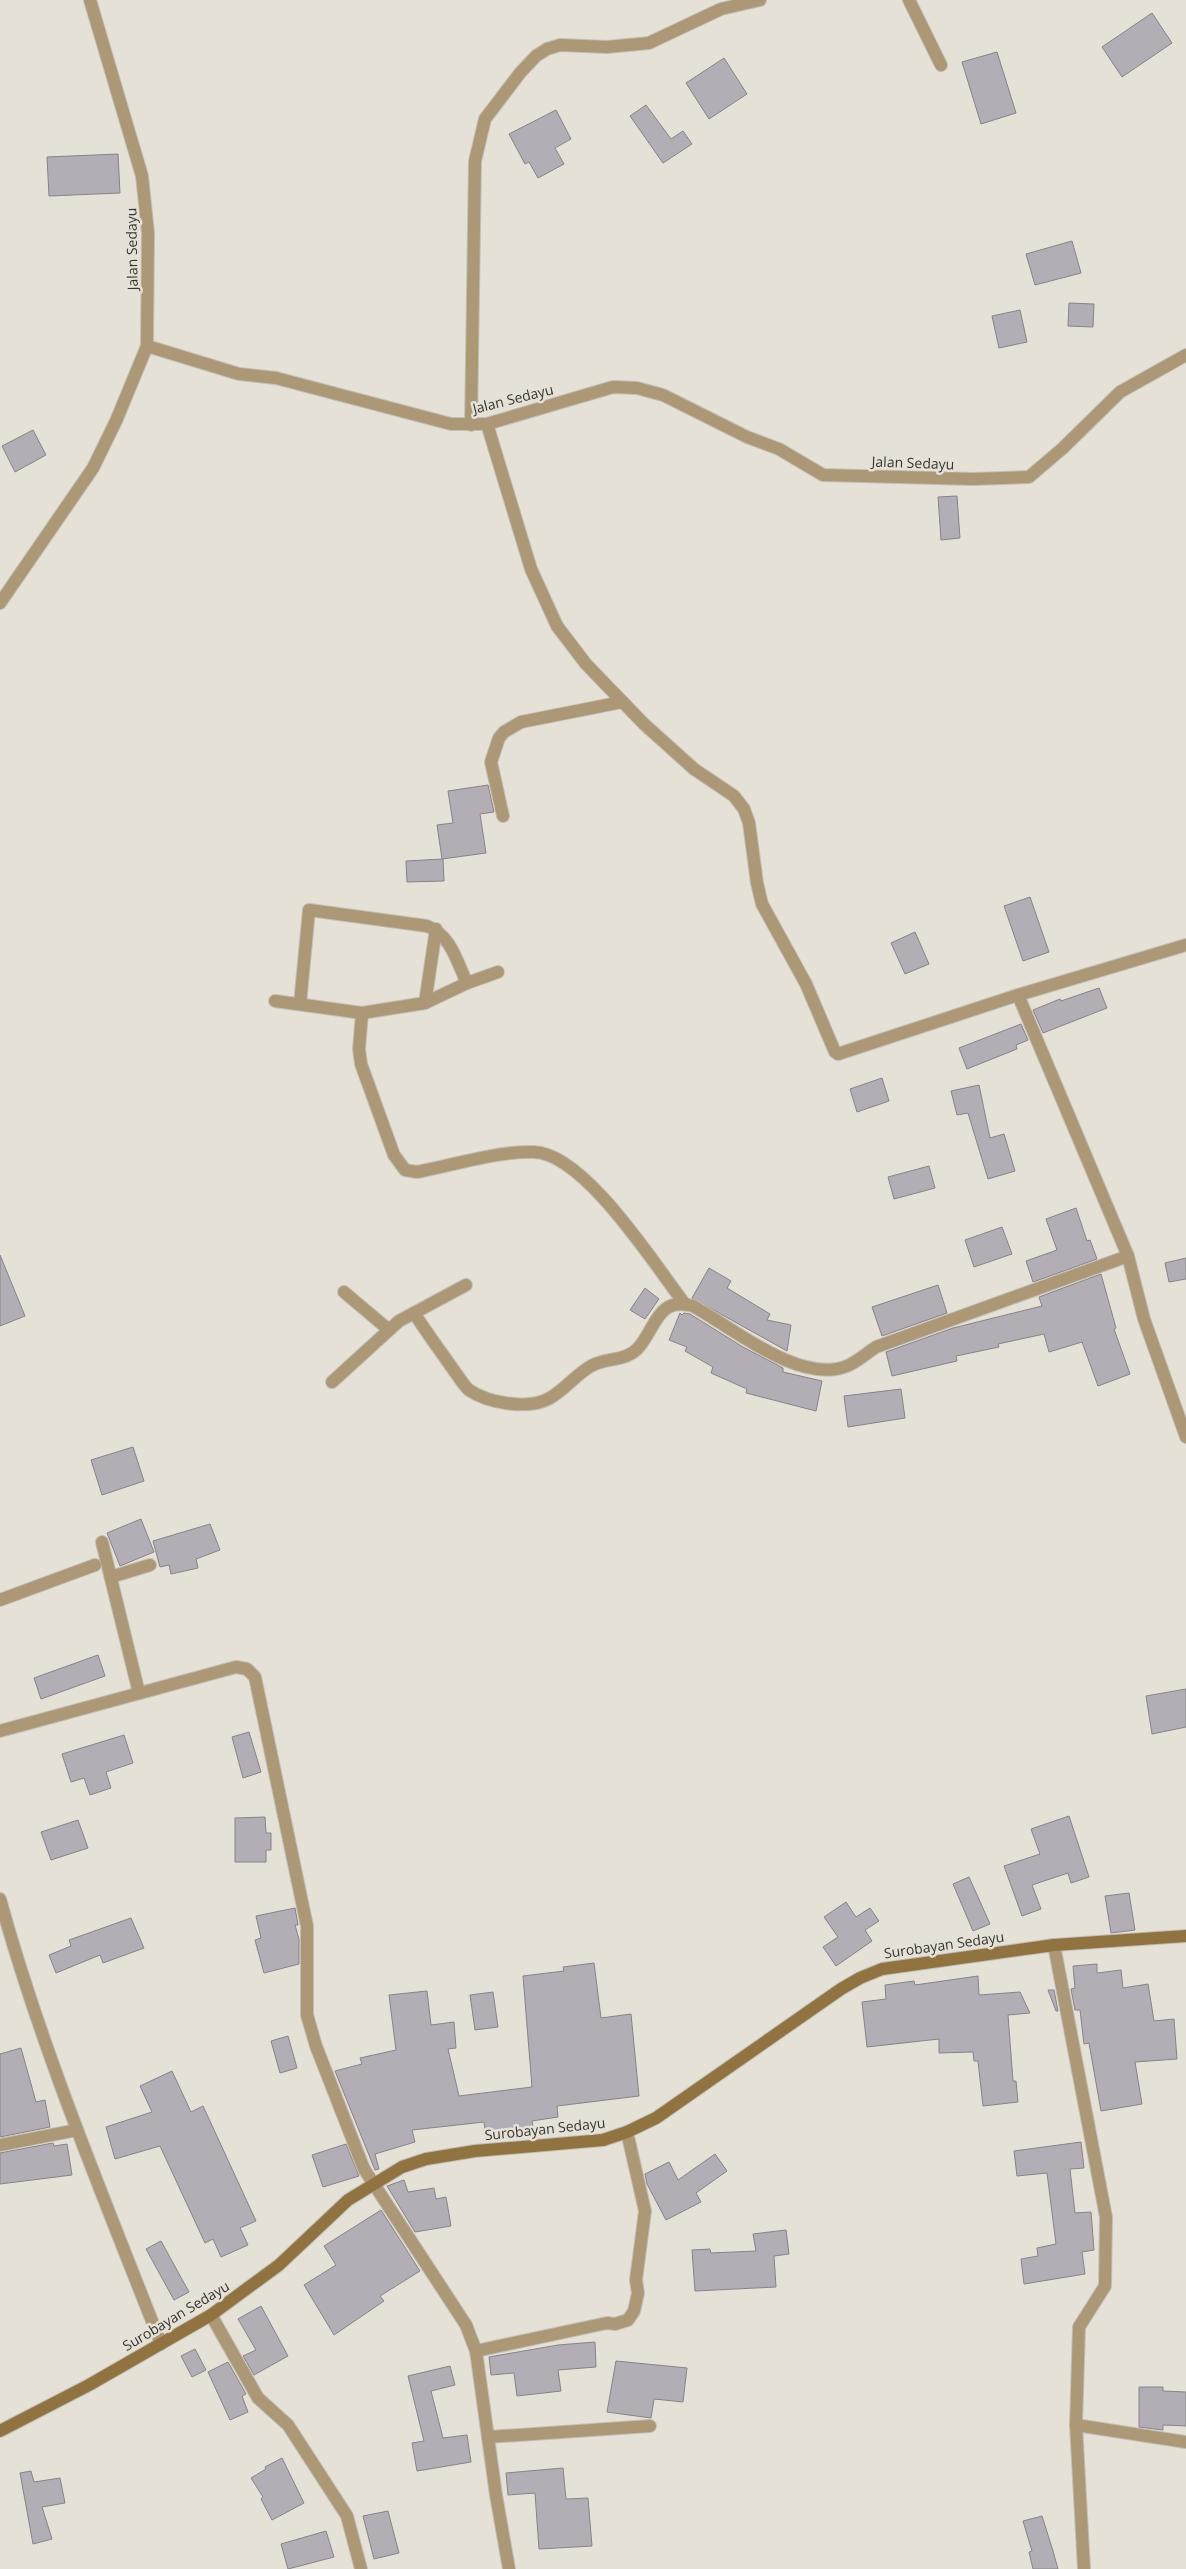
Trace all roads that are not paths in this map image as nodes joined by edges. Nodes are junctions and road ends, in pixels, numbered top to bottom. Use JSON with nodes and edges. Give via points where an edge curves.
{"nodes":[{"id":1,"x":90,"y":0,"type":"edge"},
{"id":2,"x":760,"y":0,"type":"edge"},
{"id":3,"x":909,"y":0,"type":"edge"},
{"id":4,"x":941,"y":65,"type":"dead end"},
{"id":5,"x":147,"y":346,"type":"junction"},
{"id":6,"x":1186,"y":355,"type":"edge"},
{"id":7,"x":487,"y":424,"type":"junction"},
{"id":8,"x":472,"y":426,"type":"junction"},
{"id":9,"x":0,"y":603,"type":"edge"},
{"id":10,"x":622,"y":702,"type":"junction"},
{"id":11,"x":503,"y":816,"type":"dead end"},
{"id":12,"x":436,"y":929,"type":"junction"},
{"id":13,"x":1186,"y":945,"type":"edge"},
{"id":14,"x":498,"y":972,"type":"dead end"},
{"id":15,"x":467,"y":984,"type":"junction"},
{"id":16,"x":1018,"y":995,"type":"junction"},
{"id":17,"x":275,"y":1001,"type":"dead end"},
{"id":18,"x":425,"y":1003,"type":"junction"},
{"id":19,"x":300,"y":1004,"type":"junction"},
{"id":20,"x":362,"y":1013,"type":"junction"},
{"id":21,"x":1128,"y":1256,"type":"junction"},
{"id":22,"x":466,"y":1285,"type":"dead end"},
{"id":23,"x":344,"y":1292,"type":"dead end"},
{"id":24,"x":684,"y":1303,"type":"junction"},
{"id":25,"x":414,"y":1313,"type":"junction"},
{"id":26,"x":389,"y":1330,"type":"junction"},
{"id":27,"x":332,"y":1382,"type":"dead end"},
{"id":28,"x":1186,"y":1437,"type":"edge"},
{"id":29,"x":102,"y":1542,"type":"dead end"},
{"id":30,"x":95,"y":1565,"type":"dead end"},
{"id":31,"x":150,"y":1565,"type":"dead end"},
{"id":32,"x":111,"y":1577,"type":"junction"},
{"id":33,"x":0,"y":1600,"type":"edge"},
{"id":34,"x":139,"y":1693,"type":"junction"},
{"id":35,"x":0,"y":1731,"type":"edge"},
{"id":36,"x":0,"y":1899,"type":"edge"},
{"id":37,"x":1186,"y":1936,"type":"edge"},
{"id":38,"x":1054,"y":1945,"type":"junction"},
{"id":39,"x":77,"y":2130,"type":"junction"},
{"id":40,"x":627,"y":2132,"type":"junction"},
{"id":41,"x":0,"y":2145,"type":"edge"},
{"id":42,"x":373,"y":2184,"type":"junction"},
{"id":43,"x":211,"y":2315,"type":"junction"},
{"id":44,"x":161,"y":2344,"type":"junction"},
{"id":45,"x":476,"y":2351,"type":"junction"},
{"id":46,"x":1076,"y":2424,"type":"junction"},
{"id":47,"x":650,"y":2426,"type":"dead end"},
{"id":48,"x":0,"y":2432,"type":"edge"},
{"id":49,"x":488,"y":2437,"type":"junction"},
{"id":50,"x":1186,"y":2442,"type":"edge"},
{"id":51,"x":360,"y":2569,"type":"edge"},
{"id":52,"x":509,"y":2569,"type":"edge"},
{"id":53,"x":1084,"y":2569,"type":"edge"}],
"edges":[{"from":1,"to":5,"type":"street","name":"Jalan Sedayu","via":[[142,176],[147,205]]},
{"from":2,"to":8,"type":"street","via":[[721,9],[649,43],[607,47],[560,45],[547,49],[536,56],[495,103],[485,119],[476,161]]},
{"from":3,"to":4,"type":"street"},
{"from":5,"to":8,"type":"street","name":"Jalan Sedayu","via":[[239,374],[276,378],[451,424]]},
{"from":5,"to":9,"type":"street","via":[[93,468]]},
{"from":6,"to":7,"type":"street","name":"Jalan Sedayu","via":[[1120,392],[1029,477],[973,479],[823,475],[779,449],[747,437],[663,395],[637,388],[613,387]]},
{"from":7,"to":8,"type":"street","name":"Jalan Sedayu"},
{"from":7,"to":10,"type":"street","via":[[532,569],[557,626],[586,664]]},
{"from":10,"to":11,"type":"street","via":[[521,722],[504,732],[491,762]]},
{"from":10,"to":16,"type":"street","via":[[694,770],[734,796],[744,809],[762,904],[806,984],[834,1052],[838,1054]]},
{"from":12,"to":15,"type":"street","via":[[447,939]]},
{"from":12,"to":18,"type":"street"},
{"from":12,"to":19,"type":"street","via":[[309,910]]},
{"from":13,"to":16,"type":"street"},
{"from":14,"to":15,"type":"street"},
{"from":15,"to":18,"type":"street"},
{"from":16,"to":21,"type":"street"},
{"from":17,"to":19,"type":"street"},
{"from":18,"to":20,"type":"street"},
{"from":19,"to":20,"type":"street"},
{"from":20,"to":24,"type":"street","via":[[361,1064],[394,1155],[405,1170],[418,1172],[515,1153],[546,1154],[559,1160],[585,1177]]},
{"from":21,"to":24,"type":"street","via":[[876,1347],[846,1366],[818,1370],[789,1363],[709,1314]]},
{"from":21,"to":28,"type":"street","via":[[1144,1318]]},
{"from":22,"to":25,"type":"street"},
{"from":23,"to":26,"type":"street"},
{"from":24,"to":25,"type":"street","via":[[662,1311],[631,1355],[591,1366],[548,1400],[533,1405],[487,1398],[468,1389]]},
{"from":25,"to":26,"type":"street"},
{"from":26,"to":27,"type":"street"},
{"from":29,"to":32,"type":"street"},
{"from":30,"to":33,"type":"street"},
{"from":31,"to":32,"type":"street"},
{"from":32,"to":34,"type":"street"},
{"from":34,"to":35,"type":"street"},
{"from":34,"to":42,"type":"street","via":[[236,1667],[247,1669],[255,1677],[307,1926],[306,2015],[364,2169]]},
{"from":36,"to":39,"type":"street","via":[[15,1953]]},
{"from":37,"to":38,"type":"main road","name":"Surobayan Sedayu"},
{"from":38,"to":40,"type":"main road","name":"Surobayan Sedayu","via":[[882,1969],[860,1978],[656,2118]]},
{"from":38,"to":46,"type":"street","via":[[1106,2217],[1105,2286],[1079,2327]]},
{"from":39,"to":41,"type":"street"},
{"from":39,"to":44,"type":"street"},
{"from":40,"to":42,"type":"main road","name":"Surobayan Sedayu","via":[[603,2140],[475,2151],[426,2159],[402,2167]]},
{"from":40,"to":45,"type":"street","via":[[645,2211],[636,2280],[638,2293],[632,2316],[623,2323],[607,2323]]},
{"from":42,"to":43,"type":"main road","name":"Surobayan Sedayu","via":[[348,2200],[258,2282]]},
{"from":42,"to":45,"type":"street","via":[[466,2325]]},
{"from":43,"to":44,"type":"main road","name":"Surobayan Sedayu"},
{"from":43,"to":51,"type":"street","via":[[258,2398],[293,2430],[348,2516]]},
{"from":44,"to":48,"type":"main road","name":"Surobayan Sedayu"},
{"from":45,"to":49,"type":"street"},
{"from":46,"to":50,"type":"street"},
{"from":46,"to":53,"type":"street"},
{"from":47,"to":49,"type":"street"},
{"from":49,"to":52,"type":"street"}]}
